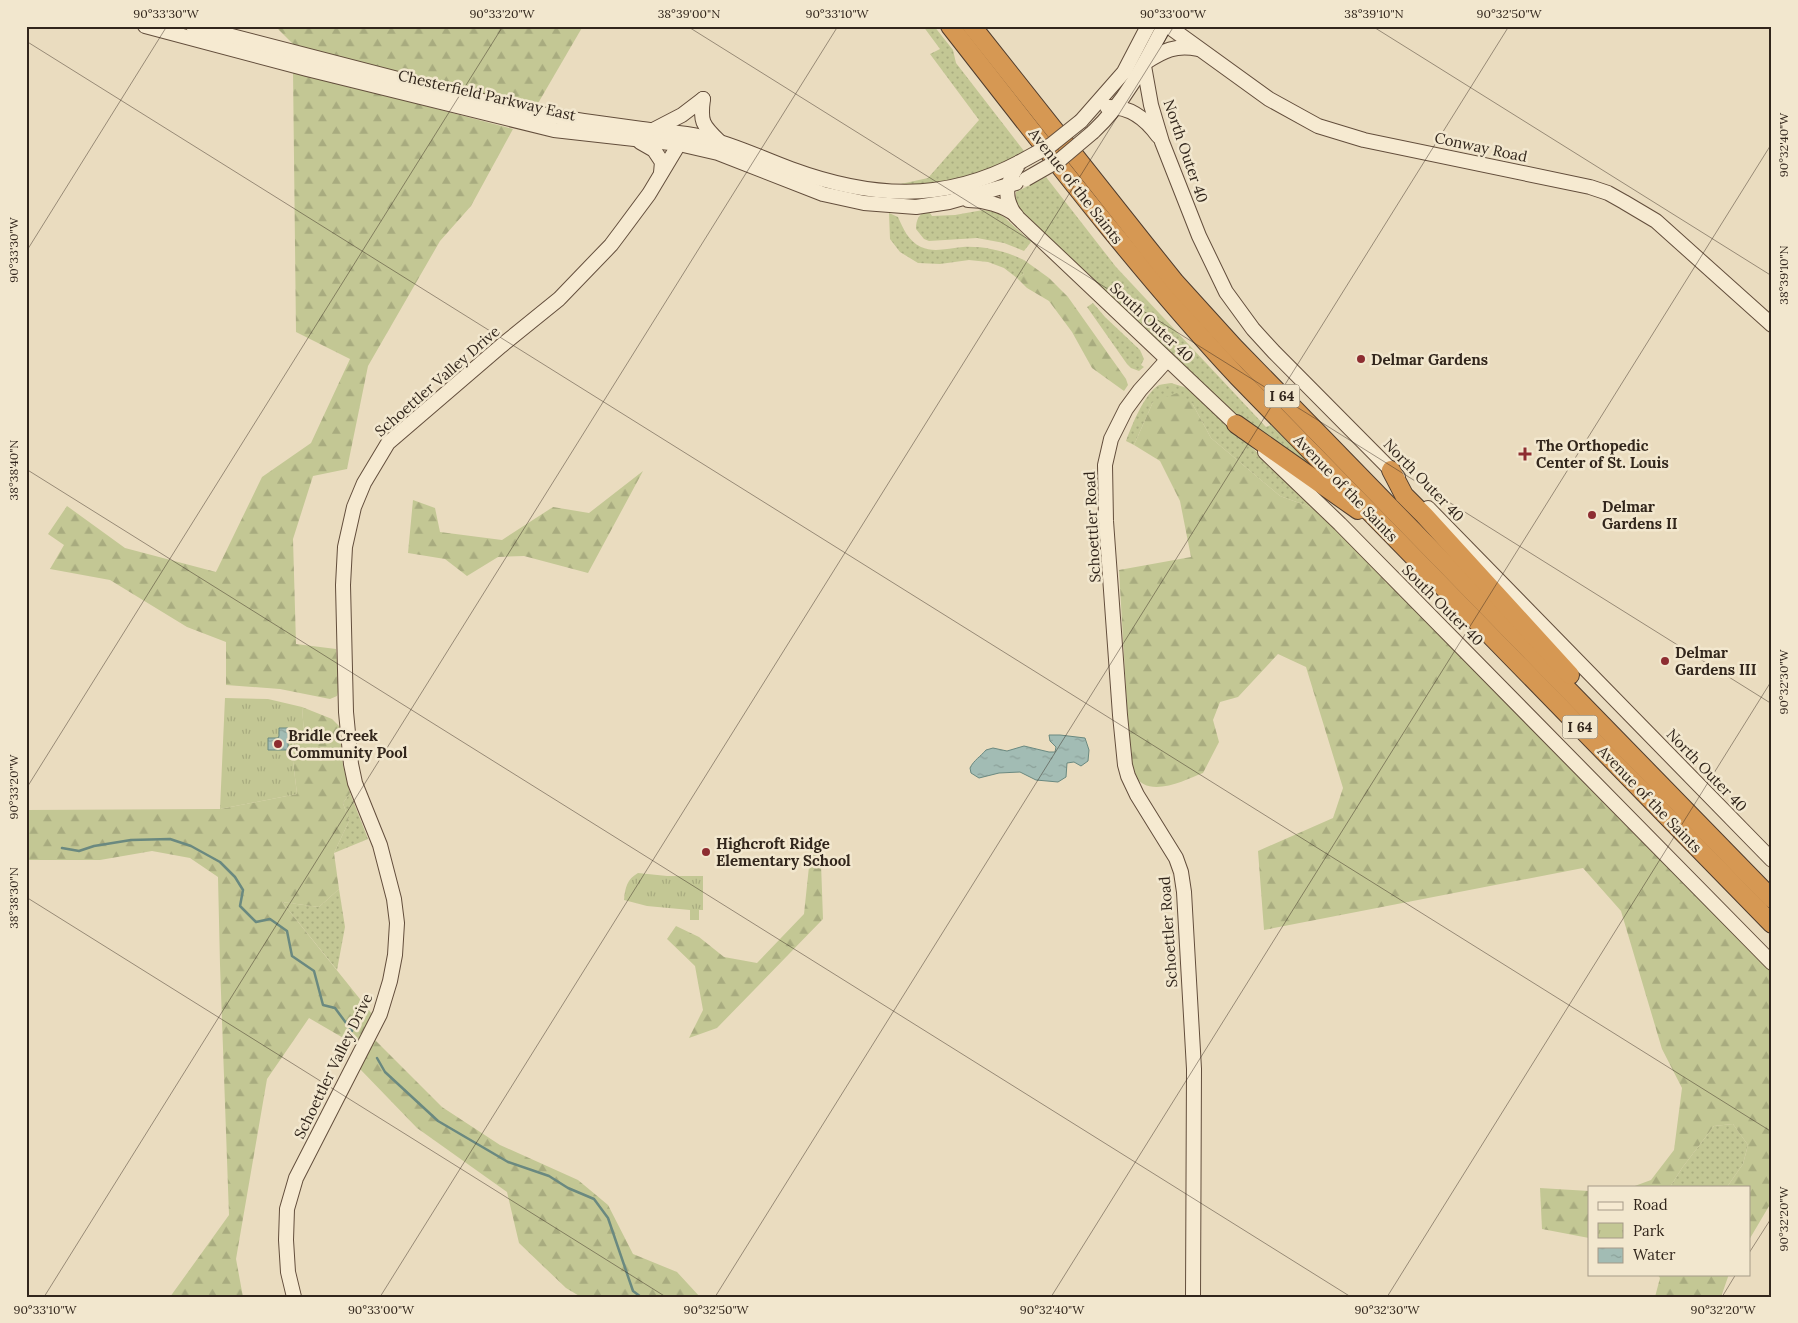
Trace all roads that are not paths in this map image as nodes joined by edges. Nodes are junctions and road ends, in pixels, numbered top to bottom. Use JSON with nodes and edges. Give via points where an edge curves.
{"nodes":[{"id":1,"x":145,"y":26,"type":"edge"},
{"id":2,"x":193,"y":26,"type":"edge"},
{"id":3,"x":950,"y":26,"type":"edge"},
{"id":4,"x":972,"y":26,"type":"edge"},
{"id":5,"x":1137,"y":26,"type":"edge"},
{"id":6,"x":1148,"y":26,"type":"edge"},
{"id":7,"x":1164,"y":26,"type":"edge"},
{"id":8,"x":1168,"y":26,"type":"edge"},
{"id":9,"x":1185,"y":26,"type":"edge"},
{"id":10,"x":1138,"y":48,"type":"junction"},
{"id":11,"x":1200,"y":50,"type":"junction"},
{"id":12,"x":1144,"y":64,"type":"junction"},
{"id":13,"x":1116,"y":107,"type":"junction"},
{"id":14,"x":1092,"y":110,"type":"junction"},
{"id":15,"x":652,"y":130,"type":"junction"},
{"id":16,"x":635,"y":139,"type":"junction"},
{"id":17,"x":719,"y":141,"type":"junction"},
{"id":18,"x":1162,"y":142,"type":"junction"},
{"id":19,"x":679,"y":144,"type":"junction"},
{"id":20,"x":1019,"y":168,"type":"junction"},
{"id":21,"x":661,"y":173,"type":"junction"},
{"id":22,"x":1007,"y":186,"type":"junction"},
{"id":23,"x":952,"y":201,"type":"junction"},
{"id":24,"x":1016,"y":216,"type":"junction"},
{"id":25,"x":1772,"y":325,"type":"edge"},
{"id":26,"x":1167,"y":360,"type":"junction"},
{"id":27,"x":1236,"y":424,"type":"junction"},
{"id":28,"x":1391,"y":470,"type":"junction"},
{"id":29,"x":1388,"y":530,"type":"junction"},
{"id":30,"x":1619,"y":742,"type":"junction"},
{"id":31,"x":1772,"y":860,"type":"edge"},
{"id":32,"x":1772,"y":899,"type":"edge"},
{"id":33,"x":1772,"y":924,"type":"edge"},
{"id":34,"x":1772,"y":963,"type":"edge"},
{"id":35,"x":294,"y":1297,"type":"edge"},
{"id":36,"x":1193,"y":1297,"type":"edge"}],
"edges":[{"from":1,"to":16,"type":"street","name":"Chesterfield Parkway East","via":[[554,130]]},
{"from":2,"to":15,"type":"street","name":"Chesterfield Parkway East","via":[[522,110]]},
{"from":3,"to":29,"type":"highway","name":"Avenue of the Saints","number":"I 64","via":[[1167,299],[1237,376]]},
{"from":4,"to":30,"type":"highway","name":"Avenue of the Saints","number":"I 64","via":[[1198,307]]},
{"from":5,"to":10,"type":"street"},
{"from":6,"to":10,"type":"street","name":"Chesterfield Parkway East"},
{"from":7,"to":12,"type":"street","name":"Chesterfield Parkway East"},
{"from":8,"to":11,"type":"street","name":"Conway Road"},
{"from":9,"to":11,"type":"street"},
{"from":10,"to":14,"type":"street","name":"Chesterfield Parkway East","via":[[1124,72]]},
{"from":11,"to":12,"type":"street","via":[[1170,48]]},
{"from":11,"to":25,"type":"street","name":"Conway Road","via":[[1269,99],[1305,120],[1341,134],[1564,181],[1608,194],[1656,221]]},
{"from":12,"to":13,"type":"street","name":"Chesterfield Parkway East"},
{"from":12,"to":18,"type":"street","name":"North Outer 40"},
{"from":13,"to":14,"type":"street"},
{"from":13,"to":18,"type":"street","via":[[1141,117]]},
{"from":13,"to":20,"type":"street","name":"Chesterfield Parkway East","bridge":true,"via":[[1106,120],[1060,159]]},
{"from":14,"to":20,"type":"street","name":"Chesterfield Parkway East","bridge":true,"via":[[1052,146]]},
{"from":15,"to":17,"type":"street","name":"Chesterfield Parkway East"},
{"from":15,"to":17,"type":"street","via":[[671,122],[702,98],[700,116],[707,130]]},
{"from":16,"to":19,"type":"street","name":"Chesterfield Parkway East"},
{"from":16,"to":21,"type":"street","via":[[654,150],[662,162]]},
{"from":17,"to":20,"type":"street","name":"Chesterfield Parkway East","via":[[824,181],[892,193],[944,189]]},
{"from":18,"to":28,"type":"street","name":"North Outer 40","via":[[1209,258],[1240,313],[1274,352]]},
{"from":19,"to":21,"type":"street","name":"Schoettler Valley Drive"},
{"from":19,"to":23,"type":"street","name":"Chesterfield Parkway East","via":[[718,152],[824,194],[864,203],[916,207]]},
{"from":20,"to":22,"type":"street","name":"Chesterfield Parkway East"},
{"from":21,"to":35,"type":"street","name":"Schoettler Valley Drive","via":[[611,245],[559,299],[388,443],[354,507],[345,547],[343,585],[350,764],[380,845],[394,898],[397,923],[395,955],[380,1014],[296,1178],[287,1209],[286,1240]]},
{"from":22,"to":23,"type":"street","name":"Chesterfield Parkway East"},
{"from":22,"to":24,"type":"street","name":"South Outer 40","via":[[1010,207]]},
{"from":23,"to":24,"type":"street","via":[[978,200]]},
{"from":24,"to":26,"type":"street","name":"South Outer 40"},
{"from":26,"to":27,"type":"street","name":"South Outer 40"},
{"from":26,"to":36,"type":"street","name":"Schoettler Road","via":[[1140,390],[1110,440],[1105,464],[1106,521],[1125,765],[1137,795],[1176,858],[1184,892],[1194,1069]]},
{"from":27,"to":29,"type":"highway"},
{"from":27,"to":34,"type":"street","name":"South Outer 40","via":[[1346,530]]},
{"from":28,"to":30,"type":"highway","via":[[1404,495],[1587,694]]},
{"from":28,"to":31,"type":"street","name":"North Outer 40"},
{"from":29,"to":33,"type":"highway","name":"Avenue of the Saints","number":"I 64"},
{"from":30,"to":32,"type":"highway","name":"Avenue of the Saints","number":"I 64"}]}
